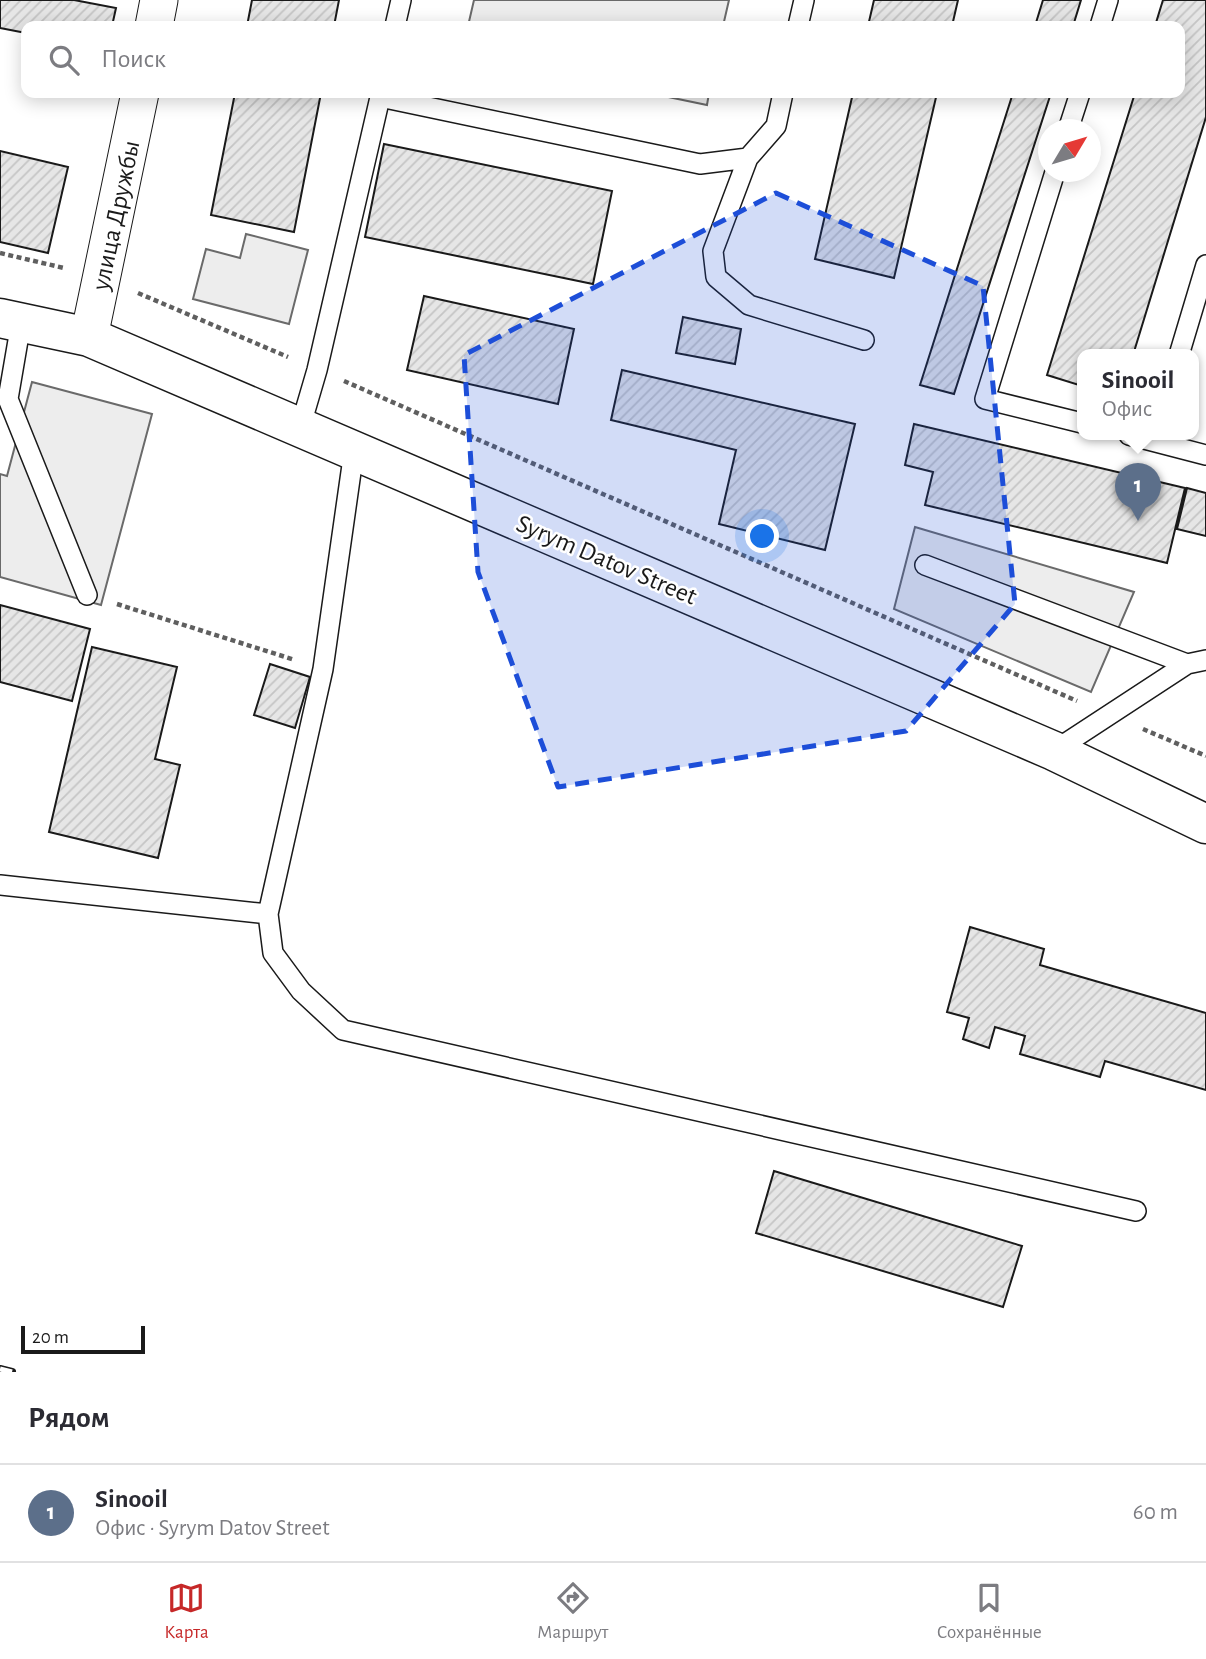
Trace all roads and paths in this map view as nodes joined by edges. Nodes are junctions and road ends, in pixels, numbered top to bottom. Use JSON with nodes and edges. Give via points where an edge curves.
{"nodes":[{"id":1,"x":159,"y":0,"type":"edge"},
{"id":2,"x":401,"y":0,"type":"edge"},
{"id":3,"x":804,"y":0,"type":"edge"},
{"id":4,"x":1108,"y":0,"type":"edge"},
{"id":5,"x":155,"y":21,"type":"edge"},
{"id":6,"x":396,"y":21,"type":"edge"},
{"id":7,"x":799,"y":21,"type":"edge"},
{"id":8,"x":1102,"y":21,"type":"edge"},
{"id":9,"x":139,"y":98,"type":"edge"},
{"id":10,"x":380,"y":98,"type":"edge"},
{"id":11,"x":395,"y":98,"type":"edge"},
{"id":12,"x":782,"y":98,"type":"edge"},
{"id":13,"x":1078,"y":98,"type":"edge"},
{"id":14,"x":1072,"y":119,"type":"edge"},
{"id":15,"x":748,"y":158,"type":"junction"},
{"id":16,"x":1052,"y":182,"type":"edge"},
{"id":17,"x":0,"y":253,"type":"edge"},
{"id":18,"x":1206,"y":265,"type":"edge"},
{"id":19,"x":102,"y":277,"type":"junction"},
{"id":20,"x":10,"y":321,"type":"edge"},
{"id":21,"x":89,"y":337,"type":"junction"},
{"id":22,"x":864,"y":340,"type":"dead end"},
{"id":23,"x":1181,"y":349,"type":"edge"},
{"id":24,"x":317,"y":370,"type":"junction"},
{"id":25,"x":1077,"y":422,"type":"edge"},
{"id":26,"x":300,"y":428,"type":"junction"},
{"id":27,"x":1160,"y":440,"type":"edge"},
{"id":28,"x":354,"y":451,"type":"junction"},
{"id":29,"x":1206,"y":455,"type":"edge"},
{"id":30,"x":925,"y":565,"type":"dead end"},
{"id":31,"x":87,"y":595,"type":"joint"},
{"id":32,"x":1196,"y":662,"type":"edge"},
{"id":33,"x":323,"y":669,"type":"junction"},
{"id":34,"x":1112,"y":715,"type":"junction"},
{"id":35,"x":1054,"y":751,"type":"junction"},
{"id":36,"x":1206,"y":756,"type":"edge"},
{"id":37,"x":1206,"y":824,"type":"edge"},
{"id":38,"x":0,"y":885,"type":"edge"},
{"id":39,"x":268,"y":914,"type":"junction"},
{"id":40,"x":1136,"y":1211,"type":"dead end"}],
"edges":[{"from":1,"to":5,"type":"street"},
{"from":2,"to":6,"type":"lane"},
{"from":3,"to":7,"type":"lane"},
{"from":4,"to":8,"type":"lane"},
{"from":9,"to":19,"type":"street","name":"улица Дружбы"},
{"from":10,"to":24,"type":"lane"},
{"from":11,"to":15,"type":"lane","via":[[700,164]]},
{"from":12,"to":15,"type":"lane","via":[[776,126]]},
{"from":13,"to":14,"type":"lane"},
{"from":15,"to":22,"type":"lane","via":[[713,251],[716,277],[749,305]]},
{"from":16,"to":25,"type":"lane","via":[[985,399]]},
{"from":17,"to":19,"type":"path"},
{"from":18,"to":23,"type":"lane"},
{"from":19,"to":21,"type":"street","name":"улица Дружбы"},
{"from":19,"to":24,"type":"path"},
{"from":20,"to":21,"type":"main road","name":"Syrym Datov Street"},
{"from":20,"to":31,"type":"lane","via":[[8,399]]},
{"from":21,"to":26,"type":"main road","name":"Syrym Datov Street"},
{"from":24,"to":26,"type":"lane"},
{"from":24,"to":34,"type":"path"},
{"from":26,"to":28,"type":"main road","name":"Syrym Datov Street"},
{"from":27,"to":29,"type":"lane"},
{"from":28,"to":33,"type":"lane"},
{"from":28,"to":35,"type":"main road","name":"Syrym Datov Street"},
{"from":30,"to":32,"type":"lane"},
{"from":31,"to":33,"type":"path"},
{"from":32,"to":34,"type":"lane"},
{"from":33,"to":39,"type":"lane"},
{"from":34,"to":35,"type":"lane"},
{"from":34,"to":36,"type":"path"},
{"from":35,"to":37,"type":"main road","name":"Syrym Datov Street"},
{"from":38,"to":39,"type":"lane"},
{"from":39,"to":40,"type":"lane","via":[[273,953],[301,991],[343,1031]]}]}
